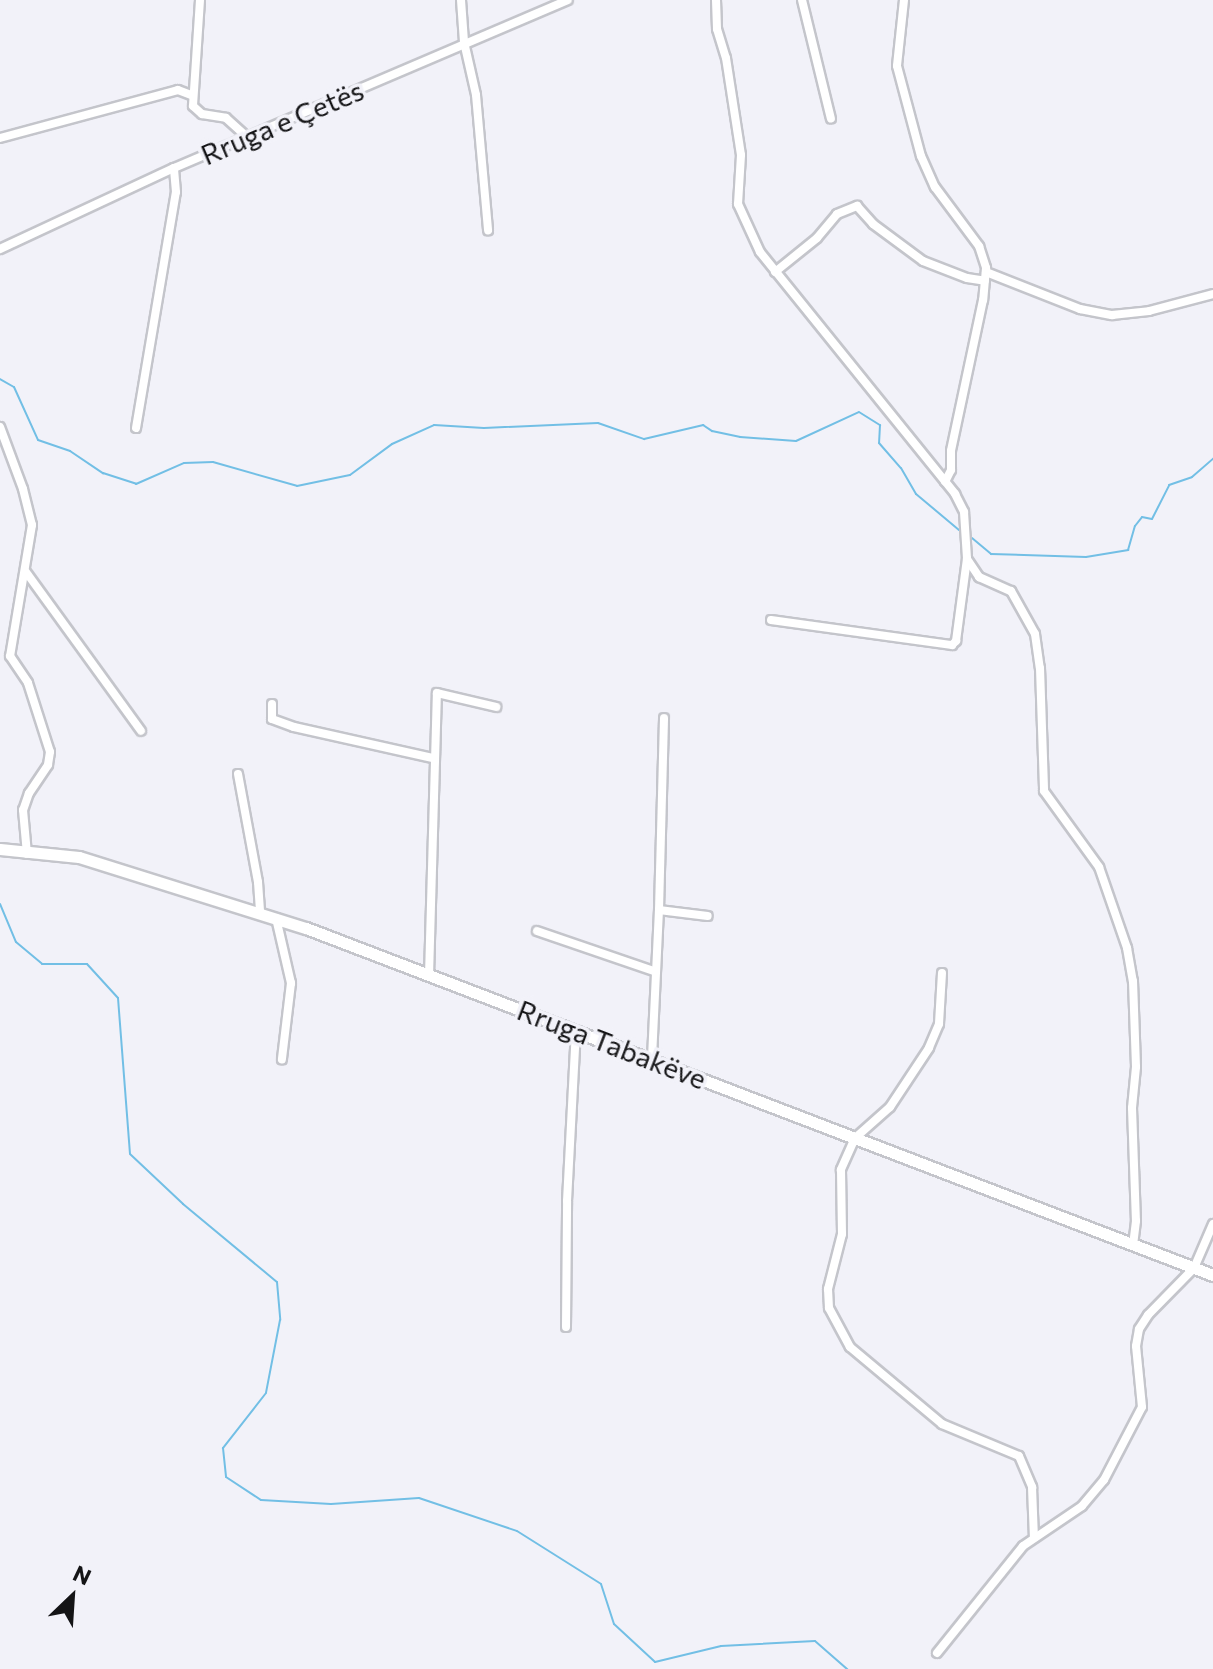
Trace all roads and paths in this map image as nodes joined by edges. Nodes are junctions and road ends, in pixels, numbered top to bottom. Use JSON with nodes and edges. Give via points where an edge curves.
{"nodes":[{"id":1,"x":200,"y":0,"type":"edge"},
{"id":2,"x":461,"y":0,"type":"edge"},
{"id":3,"x":568,"y":0,"type":"edge"},
{"id":4,"x":716,"y":0,"type":"edge"},
{"id":5,"x":802,"y":0,"type":"edge"},
{"id":6,"x":904,"y":0,"type":"edge"},
{"id":7,"x":464,"y":42,"type":"junction"},
{"id":8,"x":191,"y":95,"type":"junction"},
{"id":9,"x":831,"y":119,"type":"dead end"},
{"id":10,"x":247,"y":137,"type":"junction"},
{"id":11,"x":0,"y":138,"type":"edge"},
{"id":12,"x":174,"y":168,"type":"junction"},
{"id":13,"x":488,"y":230,"type":"dead end"},
{"id":14,"x":0,"y":249,"type":"edge"},
{"id":15,"x":775,"y":272,"type":"junction"},
{"id":16,"x":985,"y":276,"type":"junction"},
{"id":17,"x":1213,"y":294,"type":"edge"},
{"id":18,"x":0,"y":427,"type":"edge"},
{"id":19,"x":136,"y":428,"type":"dead end"},
{"id":20,"x":945,"y":482,"type":"junction"},
{"id":21,"x":967,"y":559,"type":"junction"},
{"id":22,"x":26,"y":572,"type":"junction"},
{"id":23,"x":771,"y":620,"type":"dead end"},
{"id":24,"x":272,"y":704,"type":"dead end"},
{"id":25,"x":496,"y":707,"type":"dead end"},
{"id":26,"x":664,"y":718,"type":"dead end"},
{"id":27,"x":141,"y":731,"type":"dead end"},
{"id":28,"x":433,"y":758,"type":"junction"},
{"id":29,"x":238,"y":774,"type":"dead end"},
{"id":30,"x":0,"y":849,"type":"edge"},
{"id":31,"x":27,"y":854,"type":"junction"},
{"id":32,"x":659,"y":910,"type":"junction"},
{"id":33,"x":260,"y":914,"type":"junction"},
{"id":34,"x":708,"y":916,"type":"dead end"},
{"id":35,"x":276,"y":918,"type":"junction"},
{"id":36,"x":537,"y":931,"type":"dead end"},
{"id":37,"x":654,"y":971,"type":"junction"},
{"id":38,"x":942,"y":973,"type":"dead end"},
{"id":39,"x":429,"y":976,"type":"junction"},
{"id":40,"x":576,"y":1030,"type":"junction"},
{"id":41,"x":652,"y":1058,"type":"junction"},
{"id":42,"x":282,"y":1059,"type":"dead end"},
{"id":43,"x":855,"y":1138,"type":"junction"},
{"id":44,"x":1213,"y":1224,"type":"edge"},
{"id":45,"x":1133,"y":1244,"type":"junction"},
{"id":46,"x":1194,"y":1268,"type":"junction"},
{"id":47,"x":1213,"y":1275,"type":"edge"},
{"id":48,"x":566,"y":1327,"type":"dead end"},
{"id":49,"x":1034,"y":1538,"type":"junction"},
{"id":50,"x":937,"y":1653,"type":"dead end"}],
"edges":[{"from":1,"to":8,"type":"street"},
{"from":2,"to":7,"type":"street"},
{"from":3,"to":7,"type":"street","name":"Rruga e Çetës"},
{"from":4,"to":15,"type":"street","via":[[741,155],[738,204]]},
{"from":5,"to":9,"type":"street"},
{"from":6,"to":16,"type":"street","via":[[897,66],[921,156],[935,187],[979,246]]},
{"from":7,"to":10,"type":"street","name":"Rruga e Çetës"},
{"from":7,"to":13,"type":"street","via":[[476,95]]},
{"from":8,"to":10,"type":"street","via":[[197,110],[226,118]]},
{"from":8,"to":11,"type":"street","via":[[178,90]]},
{"from":10,"to":12,"type":"street","name":"Rruga e Çetës"},
{"from":12,"to":14,"type":"street","name":"Rruga e Çetës"},
{"from":12,"to":19,"type":"street","via":[[176,192]]},
{"from":15,"to":16,"type":"street","via":[[837,214],[857,206],[923,261],[955,274]]},
{"from":15,"to":20,"type":"street"},
{"from":16,"to":17,"type":"street","via":[[1112,315]]},
{"from":16,"to":20,"type":"street"},
{"from":18,"to":22,"type":"street","via":[[32,525]]},
{"from":20,"to":21,"type":"street","via":[[964,512]]},
{"from":21,"to":23,"type":"street","via":[[952,645]]},
{"from":21,"to":45,"type":"street","via":[[979,577],[1011,591],[1035,634],[1044,791],[1099,867],[1127,948],[1136,1067]]},
{"from":22,"to":27,"type":"street"},
{"from":22,"to":31,"type":"street","via":[[10,656],[28,683],[50,752],[23,810]]},
{"from":24,"to":28,"type":"street","via":[[272,719],[294,727]]},
{"from":25,"to":28,"type":"street","via":[[437,693]]},
{"from":26,"to":32,"type":"street"},
{"from":28,"to":39,"type":"street"},
{"from":29,"to":33,"type":"street"},
{"from":30,"to":31,"type":"street","name":"Rruga Tabakëve"},
{"from":31,"to":33,"type":"street","name":"Rruga Tabakëve","via":[[79,857]]},
{"from":32,"to":34,"type":"street"},
{"from":32,"to":37,"type":"street"},
{"from":33,"to":35,"type":"street","name":"Rruga Tabakëve"},
{"from":35,"to":39,"type":"street","name":"Rruga Tabakëve"},
{"from":35,"to":42,"type":"street","via":[[291,983]]},
{"from":36,"to":37,"type":"street"},
{"from":37,"to":41,"type":"street"},
{"from":38,"to":43,"type":"street","via":[[939,1024],[929,1048],[890,1107]]},
{"from":39,"to":40,"type":"street","name":"Rruga Tabakëve"},
{"from":40,"to":41,"type":"street","name":"Rruga Tabakëve"},
{"from":40,"to":48,"type":"street"},
{"from":41,"to":43,"type":"street","name":"Rruga Tabakëve"},
{"from":43,"to":45,"type":"street","name":"Rruga Tabakëve"},
{"from":43,"to":49,"type":"street","via":[[841,1170],[842,1234],[828,1289],[838,1331],[942,1424],[1019,1456],[1032,1487]]},
{"from":44,"to":46,"type":"street"},
{"from":45,"to":46,"type":"street","name":"Rruga Tabakëve"},
{"from":46,"to":47,"type":"street","name":"Rruga Tabakëve"},
{"from":46,"to":49,"type":"street","via":[[1139,1329],[1142,1407],[1104,1480],[1082,1506]]},
{"from":49,"to":50,"type":"street"}]}
